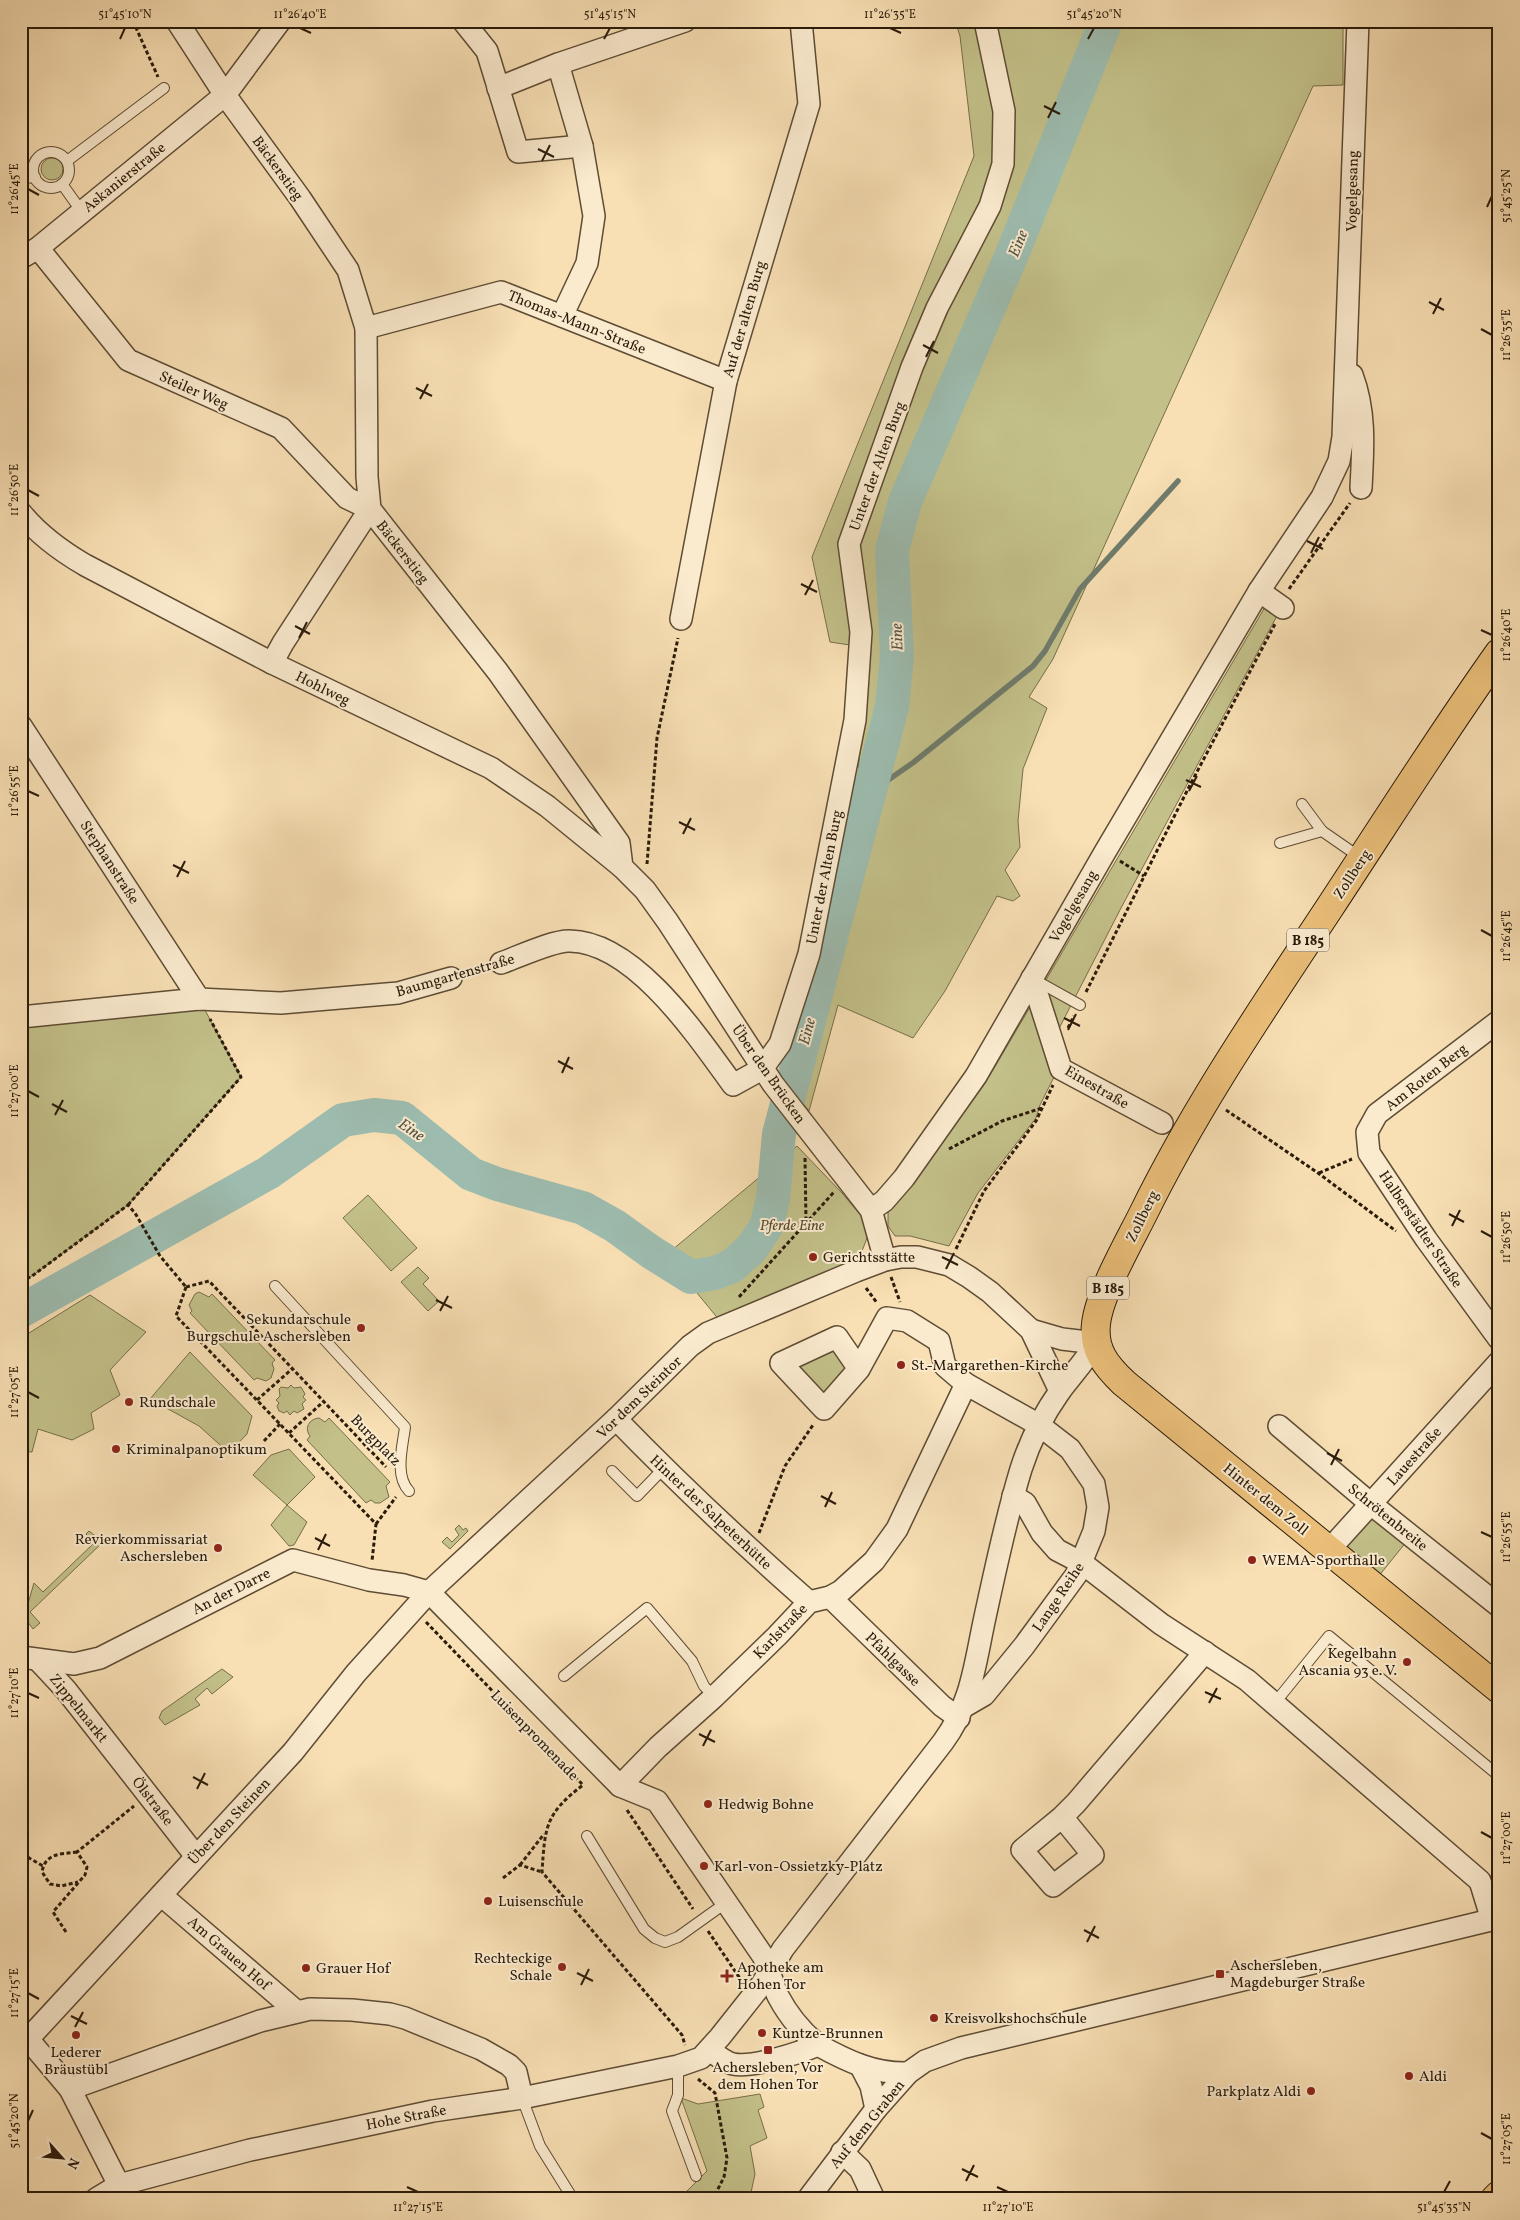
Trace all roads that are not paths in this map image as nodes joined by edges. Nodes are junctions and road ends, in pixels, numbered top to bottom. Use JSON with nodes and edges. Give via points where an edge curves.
{"nodes":[{"id":1,"x":176,"y":21,"type":"edge"},
{"id":2,"x":280,"y":21,"type":"edge"},
{"id":3,"x":464,"y":21,"type":"edge"},
{"id":4,"x":685,"y":21,"type":"edge"},
{"id":5,"x":801,"y":21,"type":"edge"},
{"id":6,"x":984,"y":21,"type":"edge"},
{"id":7,"x":1358,"y":21,"type":"edge"},
{"id":8,"x":558,"y":64,"type":"junction"},
{"id":9,"x":164,"y":88,"type":"road end"},
{"id":10,"x":498,"y":88,"type":"junction"},
{"id":11,"x":225,"y":95,"type":"junction"},
{"id":12,"x":582,"y":146,"type":"junction"},
{"id":13,"x":67,"y":161,"type":"junction"},
{"id":14,"x":62,"y":184,"type":"junction"},
{"id":15,"x":82,"y":212,"type":"junction"},
{"id":16,"x":29,"y":253,"type":"edge"},
{"id":17,"x":562,"y":316,"type":"junction"},
{"id":18,"x":366,"y":328,"type":"junction"},
{"id":19,"x":1347,"y":360,"type":"junction"},
{"id":20,"x":726,"y":380,"type":"junction"},
{"id":21,"x":1361,"y":488,"type":"road end"},
{"id":22,"x":370,"y":510,"type":"junction"},
{"id":23,"x":21,"y":513,"type":"edge"},
{"id":24,"x":1259,"y":591,"type":"junction"},
{"id":25,"x":1283,"y":608,"type":"road end"},
{"id":26,"x":681,"y":619,"type":"road end"},
{"id":27,"x":1499,"y":653,"type":"edge"},
{"id":28,"x":272,"y":663,"type":"junction"},
{"id":29,"x":21,"y":726,"type":"edge"},
{"id":30,"x":1302,"y":804,"type":"dead end"},
{"id":31,"x":1322,"y":831,"type":"junction"},
{"id":32,"x":1280,"y":843,"type":"dead end"},
{"id":33,"x":1362,"y":858,"type":"junction"},
{"id":34,"x":622,"y":867,"type":"junction"},
{"id":35,"x":501,"y":963,"type":"road end"},
{"id":36,"x":451,"y":978,"type":"road end"},
{"id":37,"x":1032,"y":978,"type":"junction"},
{"id":38,"x":199,"y":999,"type":"junction"},
{"id":39,"x":1080,"y":1005,"type":"road end"},
{"id":40,"x":21,"y":1018,"type":"edge"},
{"id":41,"x":1499,"y":1021,"type":"edge"},
{"id":42,"x":768,"y":1077,"type":"junction"},
{"id":43,"x":1162,"y":1123,"type":"dead end"},
{"id":44,"x":1369,"y":1153,"type":"joint"},
{"id":45,"x":871,"y":1210,"type":"junction"},
{"id":46,"x":886,"y":1260,"type":"junction"},
{"id":47,"x":275,"y":1286,"type":"dead end"},
{"id":48,"x":1031,"y":1330,"type":"junction"},
{"id":49,"x":1499,"y":1339,"type":"edge"},
{"id":50,"x":1096,"y":1342,"type":"junction"},
{"id":51,"x":1499,"y":1362,"type":"edge"},
{"id":52,"x":859,"y":1370,"type":"junction"},
{"id":53,"x":966,"y":1384,"type":"junction"},
{"id":54,"x":1060,"y":1391,"type":"junction"},
{"id":55,"x":616,"y":1419,"type":"junction"},
{"id":56,"x":1039,"y":1425,"type":"junction"},
{"id":57,"x":1279,"y":1426,"type":"dead end"},
{"id":58,"x":664,"y":1468,"type":"junction"},
{"id":59,"x":612,"y":1471,"type":"dead end"},
{"id":60,"x":409,"y":1491,"type":"dead end"},
{"id":61,"x":1013,"y":1496,"type":"junction"},
{"id":62,"x":1371,"y":1504,"type":"junction"},
{"id":63,"x":1329,"y":1550,"type":"junction"},
{"id":64,"x":1082,"y":1563,"type":"junction"},
{"id":65,"x":429,"y":1592,"type":"junction"},
{"id":66,"x":830,"y":1597,"type":"junction"},
{"id":67,"x":809,"y":1602,"type":"junction"},
{"id":68,"x":1499,"y":1606,"type":"edge"},
{"id":69,"x":1206,"y":1652,"type":"junction"},
{"id":70,"x":30,"y":1659,"type":"edge"},
{"id":71,"x":564,"y":1676,"type":"dead end"},
{"id":72,"x":1499,"y":1689,"type":"edge"},
{"id":73,"x":714,"y":1697,"type":"junction"},
{"id":74,"x":1274,"y":1704,"type":"junction"},
{"id":75,"x":962,"y":1712,"type":"junction"},
{"id":76,"x":110,"y":1746,"type":"joint"},
{"id":77,"x":1499,"y":1776,"type":"edge"},
{"id":78,"x":622,"y":1796,"type":"junction"},
{"id":79,"x":1062,"y":1817,"type":"dead end"},
{"id":80,"x":587,"y":1836,"type":"dead end"},
{"id":81,"x":195,"y":1855,"type":"junction"},
{"id":82,"x":161,"y":1895,"type":"junction"},
{"id":83,"x":727,"y":1902,"type":"junction"},
{"id":84,"x":1496,"y":1919,"type":"edge"},
{"id":85,"x":770,"y":1968,"type":"junction"},
{"id":86,"x":753,"y":1996,"type":"joint"},
{"id":87,"x":296,"y":2011,"type":"junction"},
{"id":88,"x":24,"y":2041,"type":"edge"},
{"id":89,"x":818,"y":2045,"type":"junction"},
{"id":90,"x":710,"y":2050,"type":"junction"},
{"id":91,"x":685,"y":2065,"type":"junction"},
{"id":92,"x":860,"y":2065,"type":"junction"},
{"id":93,"x":908,"y":2073,"type":"junction"},
{"id":94,"x":70,"y":2089,"type":"junction"},
{"id":95,"x":522,"y":2098,"type":"junction"},
{"id":96,"x":876,"y":2109,"type":"junction"},
{"id":97,"x":842,"y":2152,"type":"junction"},
{"id":98,"x":696,"y":2176,"type":"dead end"},
{"id":99,"x":106,"y":2194,"type":"edge"},
{"id":100,"x":1499,"y":2195,"type":"edge"},
{"id":101,"x":573,"y":2199,"type":"edge"},
{"id":102,"x":808,"y":2199,"type":"edge"},
{"id":103,"x":874,"y":2199,"type":"edge"},
{"id":104,"x":1495,"y":2199,"type":"edge"}],
"edges":[{"from":1,"to":11,"type":"street"},
{"from":2,"to":11,"type":"street","name":"Askanierstraße"},
{"from":3,"to":10,"type":"street","via":[[487,51]]},
{"from":4,"to":8,"type":"street"},
{"from":5,"to":20,"type":"street","name":"Auf der alten Burg","via":[[809,104]]},
{"from":6,"to":42,"type":"street","name":"Unter der Alten Burg","via":[[1004,111],[1003,164],[990,206],[912,367],[849,544],[861,632],[856,720],[809,954]]},
{"from":7,"to":19,"type":"street","name":"Vogelgesang"},
{"from":8,"to":10,"type":"street"},
{"from":8,"to":12,"type":"street"},
{"from":9,"to":13,"type":"lane"},
{"from":10,"to":12,"type":"street","via":[[518,152]]},
{"from":11,"to":15,"type":"street","name":"Askanierstraße"},
{"from":11,"to":18,"type":"street","name":"Bäckerstieg","via":[[348,270]]},
{"from":12,"to":17,"type":"street","via":[[594,216],[588,263]]},
{"from":13,"to":14,"type":"lane","via":[[69,173]]},
{"from":13,"to":14,"type":"lane","via":[[56,152],[40,155],[29,177],[50,188]]},
{"from":14,"to":15,"type":"lane"},
{"from":15,"to":16,"type":"street","name":"Askanierstraße"},
{"from":16,"to":22,"type":"street","name":"Steiler Weg","via":[[128,360],[281,428],[347,498]]},
{"from":17,"to":18,"type":"street","name":"Thomas-Mann-Straße","via":[[501,292]]},
{"from":17,"to":20,"type":"street","name":"Thomas-Mann-Straße"},
{"from":18,"to":22,"type":"street","name":"Bäckerstieg"},
{"from":19,"to":21,"type":"street","name":"Vogelgesang","via":[[1359,392],[1364,430]]},
{"from":19,"to":24,"type":"street","name":"Vogelgesang","via":[[1343,437],[1333,477]]},
{"from":20,"to":26,"type":"street","name":"Auf der alten Burg"},
{"from":22,"to":28,"type":"street"},
{"from":22,"to":34,"type":"street","name":"Bäckerstieg","via":[[498,672],[619,843]]},
{"from":23,"to":28,"type":"street","name":"Hohlweg","via":[[41,535],[64,552]]},
{"from":24,"to":25,"type":"street"},
{"from":24,"to":37,"type":"street","name":"Vogelgesang"},
{"from":27,"to":33,"type":"main road","name":"Zollberg","number":"B 185"},
{"from":28,"to":34,"type":"street","name":"Hohlweg","via":[[491,768],[534,796]]},
{"from":29,"to":38,"type":"street","name":"Stephanstraße"},
{"from":30,"to":31,"type":"lane"},
{"from":31,"to":32,"type":"lane"},
{"from":31,"to":33,"type":"lane"},
{"from":33,"to":50,"type":"main road","name":"Zollberg","number":"B 185","via":[[1207,1097],[1155,1190],[1110,1284],[1096,1322]]},
{"from":34,"to":42,"type":"street","name":"Über den Brücken","via":[[645,890],[668,922]]},
{"from":35,"to":42,"type":"street","name":"Baumgartenstraße","via":[[568,940],[590,943],[620,958],[649,981],[733,1085]]},
{"from":36,"to":38,"type":"street","name":"Baumgartenstraße","via":[[398,993],[281,1003]]},
{"from":37,"to":39,"type":"lane"},
{"from":37,"to":43,"type":"street","name":"Einestraße","via":[[1059,1060]]},
{"from":37,"to":45,"type":"street","name":"Vogelgesang","via":[[976,1076],[899,1184]]},
{"from":38,"to":40,"type":"street","name":"Baumgartenstraße"},
{"from":41,"to":44,"type":"street","name":"Am Roten Berg","via":[[1377,1114],[1367,1132]]},
{"from":42,"to":45,"type":"street","name":"Über den Brücken"},
{"from":44,"to":49,"type":"street","name":"Halberstädter Straße","via":[[1426,1239]]},
{"from":45,"to":46,"type":"street","name":"Über den Brücken"},
{"from":46,"to":48,"type":"street","via":[[917,1257],[949,1266],[990,1292]]},
{"from":46,"to":55,"type":"street","name":"Vor dem Steintor","via":[[708,1333],[690,1346]]},
{"from":47,"to":60,"type":"lane","via":[[405,1427],[401,1473],[404,1486]]},
{"from":48,"to":50,"type":"street","via":[[1062,1340]]},
{"from":48,"to":54,"type":"street"},
{"from":50,"to":54,"type":"street","name":"Lange Reihe","via":[[1086,1360]]},
{"from":50,"to":63,"type":"main road","name":"Hinter dem Zoll","number":"B 185","via":[[1103,1361],[1124,1383]]},
{"from":51,"to":62,"type":"street","name":"Lauestraße"},
{"from":52,"to":52,"type":"street","via":[[824,1409],[781,1363],[836,1337]]},
{"from":52,"to":53,"type":"street","via":[[897,1320],[939,1341],[945,1366]]},
{"from":53,"to":56,"type":"street"},
{"from":53,"to":66,"type":"street","name":"Karlstraße","via":[[897,1529],[874,1561]]},
{"from":54,"to":56,"type":"street","name":"Lange Reihe"},
{"from":55,"to":58,"type":"street","name":"Hinter der Salpeterhütte"},
{"from":55,"to":65,"type":"street","name":"Vor dem Steintor"},
{"from":56,"to":61,"type":"street","name":"Lange Reihe"},
{"from":56,"to":64,"type":"street","name":"Lange Reihe","via":[[1070,1449],[1094,1484],[1098,1507]]},
{"from":57,"to":62,"type":"street","name":"Schrötenbreite"},
{"from":58,"to":59,"type":"lane","via":[[636,1496]]},
{"from":58,"to":67,"type":"street","name":"Hinter der Salpeterhütte"},
{"from":61,"to":64,"type":"street","via":[[1025,1503],[1042,1533],[1057,1550]]},
{"from":61,"to":75,"type":"street","name":"Lange Reihe"},
{"from":62,"to":63,"type":"street","name":"Lauestraße"},
{"from":62,"to":68,"type":"street","name":"Schrötenbreite"},
{"from":63,"to":72,"type":"main road","name":"Hinter dem Zoll","number":"B 185"},
{"from":64,"to":69,"type":"street","via":[[1161,1624]]},
{"from":64,"to":75,"type":"street","name":"Lange Reihe","via":[[1060,1600],[1018,1653],[984,1695]]},
{"from":65,"to":70,"type":"street","name":"An der Darre","via":[[293,1560],[100,1658],[74,1664]]},
{"from":65,"to":78,"type":"street","name":"Luisenpromenade"},
{"from":65,"to":81,"type":"street","name":"Über den Steinen","via":[[356,1673],[293,1752]]},
{"from":66,"to":67,"type":"street","name":"Karlstraße"},
{"from":66,"to":75,"type":"street","name":"Pfahlgasse","via":[[942,1706]]},
{"from":67,"to":73,"type":"street","name":"Karlstraße"},
{"from":69,"to":74,"type":"street","via":[[1247,1680]]},
{"from":69,"to":79,"type":"street"},
{"from":70,"to":76,"type":"street","name":"Zippelmarkt","via":[[66,1690]]},
{"from":71,"to":73,"type":"lane","via":[[647,1608],[692,1661],[704,1686]]},
{"from":73,"to":78,"type":"street","name":"Karlstraße","via":[[658,1747]]},
{"from":74,"to":77,"type":"lane","via":[[1329,1636]]},
{"from":74,"to":84,"type":"street","via":[[1480,1881]]},
{"from":75,"to":85,"type":"street","name":"Lange Reihe"},
{"from":76,"to":81,"type":"street","name":"Ölstraße"},
{"from":78,"to":83,"type":"street","via":[[656,1801]]},
{"from":80,"to":83,"type":"lane","via":[[644,1930],[655,1938],[665,1942],[678,1938]]},
{"from":81,"to":82,"type":"street","name":"Über den Steinen"},
{"from":82,"to":87,"type":"street","name":"Am Grauen Hof"},
{"from":82,"to":88,"type":"street","name":"Über den Steinen"},
{"from":83,"to":85,"type":"street"},
{"from":84,"to":93,"type":"street","name":"Auf dem Graben","via":[[961,2048],[925,2061]]},
{"from":85,"to":86,"type":"street","name":"Lange Reihe"},
{"from":85,"to":89,"type":"street","via":[[778,1995],[804,2033]]},
{"from":86,"to":90,"type":"street","name":"Hohe Straße"},
{"from":87,"to":94,"type":"street"},
{"from":87,"to":95,"type":"street","via":[[360,2010],[405,2018],[481,2049],[508,2065],[519,2078]]},
{"from":88,"to":94,"type":"street"},
{"from":89,"to":90,"type":"street","via":[[798,2054],[739,2064],[727,2062]]},
{"from":89,"to":92,"type":"street"},
{"from":90,"to":91,"type":"street","name":"Hohe Straße"},
{"from":91,"to":95,"type":"street","name":"Hohe Straße"},
{"from":91,"to":98,"type":"lane","via":[[672,2111]]},
{"from":92,"to":93,"type":"street","via":[[892,2073]]},
{"from":92,"to":96,"type":"street","via":[[871,2086]]},
{"from":93,"to":96,"type":"street","name":"Auf dem Graben"},
{"from":94,"to":99,"type":"street"},
{"from":95,"to":99,"type":"street","name":"Hohe Straße","via":[[433,2111],[250,2150]]},
{"from":95,"to":101,"type":"lane","via":[[540,2146]]},
{"from":96,"to":97,"type":"street","name":"Auf dem Graben"},
{"from":97,"to":102,"type":"street","name":"Auf dem Graben"},
{"from":97,"to":103,"type":"street","via":[[860,2169]]},
{"from":100,"to":104,"type":"main road"}]}
